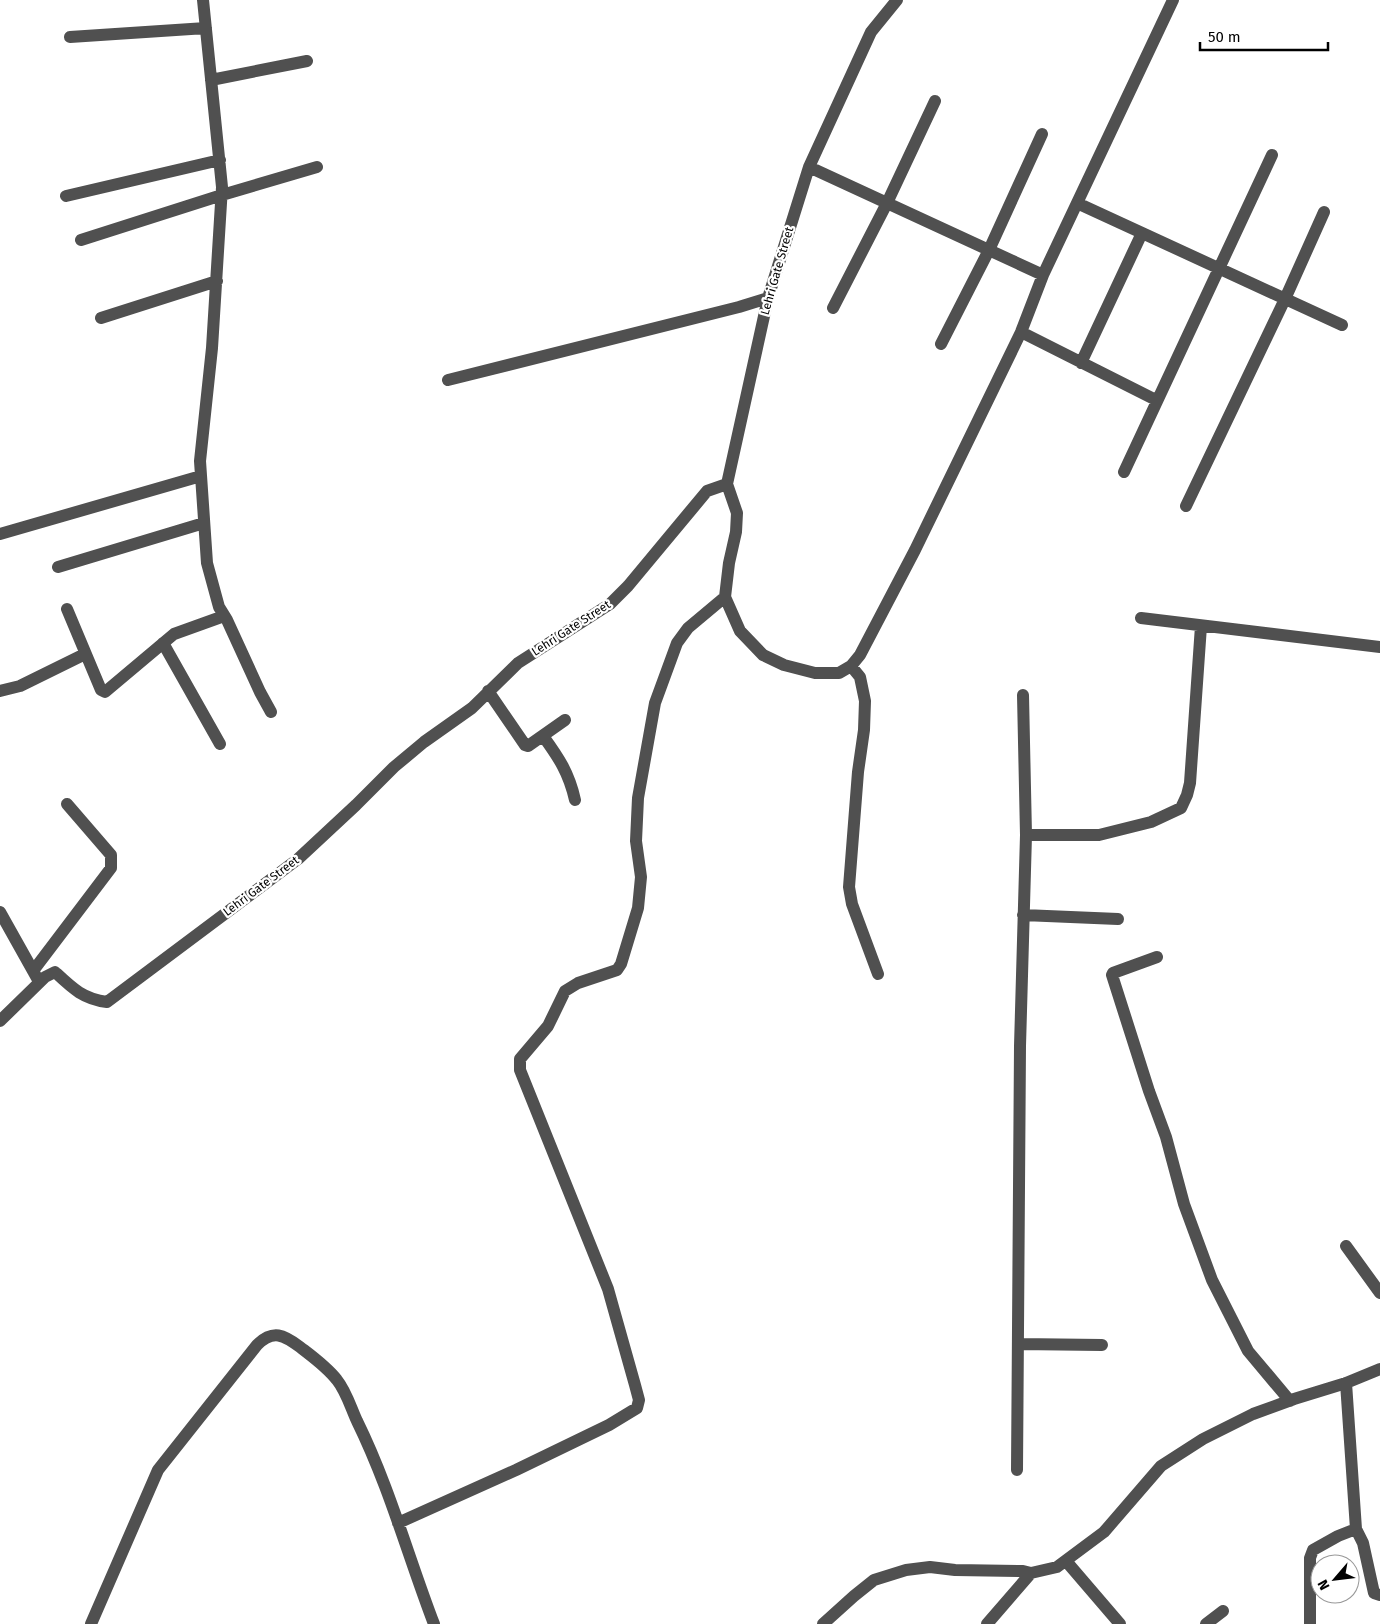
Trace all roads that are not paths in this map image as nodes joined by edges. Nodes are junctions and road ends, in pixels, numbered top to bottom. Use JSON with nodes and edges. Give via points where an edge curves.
{"nodes":[{"id":1,"x":203,"y":0,"type":"edge"},
{"id":2,"x":897,"y":0,"type":"edge"},
{"id":3,"x":1172,"y":0,"type":"edge"},
{"id":4,"x":206,"y":28,"type":"junction"},
{"id":5,"x":70,"y":37,"type":"dead end"},
{"id":6,"x":307,"y":60,"type":"dead end"},
{"id":7,"x":211,"y":80,"type":"junction"},
{"id":8,"x":935,"y":101,"type":"dead end"},
{"id":9,"x":1042,"y":134,"type":"dead end"},
{"id":10,"x":1272,"y":155,"type":"dead end"},
{"id":11,"x":220,"y":160,"type":"junction"},
{"id":12,"x":317,"y":167,"type":"dead end"},
{"id":13,"x":809,"y":168,"type":"junction"},
{"id":14,"x":222,"y":195,"type":"junction"},
{"id":15,"x":66,"y":196,"type":"dead end"},
{"id":16,"x":1077,"y":203,"type":"junction"},
{"id":17,"x":887,"y":204,"type":"junction"},
{"id":18,"x":1324,"y":212,"type":"dead end"},
{"id":19,"x":1142,"y":233,"type":"junction"},
{"id":20,"x":81,"y":240,"type":"dead end"},
{"id":21,"x":989,"y":250,"type":"junction"},
{"id":22,"x":1218,"y":268,"type":"junction"},
{"id":23,"x":1043,"y":275,"type":"junction"},
{"id":24,"x":216,"y":281,"type":"junction"},
{"id":25,"x":768,"y":298,"type":"junction"},
{"id":26,"x":1285,"y":299,"type":"junction"},
{"id":27,"x":833,"y":308,"type":"dead end"},
{"id":28,"x":101,"y":318,"type":"dead end"},
{"id":29,"x":1342,"y":325,"type":"dead end"},
{"id":30,"x":1021,"y":332,"type":"junction"},
{"id":31,"x":941,"y":344,"type":"dead end"},
{"id":32,"x":1082,"y":363,"type":"junction"},
{"id":33,"x":448,"y":380,"type":"dead end"},
{"id":34,"x":1156,"y":400,"type":"junction"},
{"id":35,"x":1124,"y":472,"type":"dead end"},
{"id":36,"x":201,"y":476,"type":"junction"},
{"id":37,"x":727,"y":484,"type":"junction"},
{"id":38,"x":1186,"y":506,"type":"dead end"},
{"id":39,"x":204,"y":523,"type":"junction"},
{"id":40,"x":0,"y":534,"type":"edge"},
{"id":41,"x":58,"y":567,"type":"dead end"},
{"id":42,"x":725,"y":597,"type":"junction"},
{"id":43,"x":66,"y":609,"type":"dead end"},
{"id":44,"x":224,"y":616,"type":"junction"},
{"id":45,"x":1141,"y":618,"type":"dead end"},
{"id":46,"x":1200,"y":626,"type":"junction"},
{"id":47,"x":163,"y":643,"type":"junction"},
{"id":48,"x":1380,"y":647,"type":"edge"},
{"id":49,"x":86,"y":654,"type":"junction"},
{"id":50,"x":852,"y":666,"type":"junction"},
{"id":51,"x":0,"y":691,"type":"edge"},
{"id":52,"x":488,"y":691,"type":"junction"},
{"id":53,"x":1023,"y":695,"type":"dead end"},
{"id":54,"x":272,"y":712,"type":"dead end"},
{"id":55,"x":565,"y":720,"type":"dead end"},
{"id":56,"x":543,"y":736,"type":"junction"},
{"id":57,"x":220,"y":744,"type":"dead end"},
{"id":58,"x":575,"y":800,"type":"dead end"},
{"id":59,"x":67,"y":804,"type":"dead end"},
{"id":60,"x":1026,"y":835,"type":"junction"},
{"id":61,"x":0,"y":912,"type":"edge"},
{"id":62,"x":1024,"y":915,"type":"junction"},
{"id":63,"x":1118,"y":919,"type":"dead end"},
{"id":64,"x":1157,"y":956,"type":"dead end"},
{"id":65,"x":878,"y":974,"type":"dead end"},
{"id":66,"x":36,"y":976,"type":"junction"},
{"id":67,"x":0,"y":1021,"type":"edge"},
{"id":68,"x":1346,"y":1246,"type":"dead end"},
{"id":69,"x":1375,"y":1277,"type":"edge"},
{"id":70,"x":1380,"y":1292,"type":"edge"},
{"id":71,"x":1018,"y":1344,"type":"junction"},
{"id":72,"x":1102,"y":1345,"type":"dead end"},
{"id":73,"x":1380,"y":1368,"type":"edge"},
{"id":74,"x":1346,"y":1383,"type":"junction"},
{"id":75,"x":1290,"y":1401,"type":"junction"},
{"id":76,"x":1017,"y":1470,"type":"dead end"},
{"id":77,"x":398,"y":1523,"type":"junction"},
{"id":78,"x":1356,"y":1529,"type":"junction"},
{"id":79,"x":1066,"y":1561,"type":"junction"},
{"id":80,"x":1031,"y":1573,"type":"junction"},
{"id":81,"x":1380,"y":1595,"type":"edge"},
{"id":82,"x":1223,"y":1611,"type":"dead end"},
{"id":83,"x":91,"y":1624,"type":"edge"},
{"id":84,"x":434,"y":1624,"type":"edge"},
{"id":85,"x":823,"y":1624,"type":"edge"},
{"id":86,"x":987,"y":1624,"type":"edge"},
{"id":87,"x":1120,"y":1624,"type":"edge"},
{"id":88,"x":1206,"y":1624,"type":"edge"},
{"id":89,"x":1310,"y":1624,"type":"edge"}],
"edges":[{"from":1,"to":4,"type":"street"},
{"from":2,"to":13,"type":"street","name":"Lehri Gate Street","via":[[871,32]]},
{"from":3,"to":16,"type":"street"},
{"from":4,"to":5,"type":"street"},
{"from":4,"to":7,"type":"street"},
{"from":6,"to":7,"type":"street"},
{"from":7,"to":11,"type":"street"},
{"from":8,"to":17,"type":"street"},
{"from":9,"to":21,"type":"street"},
{"from":10,"to":22,"type":"street"},
{"from":11,"to":14,"type":"street"},
{"from":11,"to":15,"type":"street"},
{"from":12,"to":14,"type":"street"},
{"from":13,"to":17,"type":"street"},
{"from":13,"to":25,"type":"street","name":"Lehri Gate Street"},
{"from":14,"to":20,"type":"street"},
{"from":14,"to":24,"type":"street"},
{"from":16,"to":19,"type":"street"},
{"from":16,"to":23,"type":"street"},
{"from":17,"to":21,"type":"street"},
{"from":17,"to":27,"type":"street"},
{"from":18,"to":26,"type":"street"},
{"from":19,"to":22,"type":"street"},
{"from":19,"to":32,"type":"street"},
{"from":21,"to":23,"type":"street"},
{"from":21,"to":31,"type":"street"},
{"from":22,"to":26,"type":"street"},
{"from":22,"to":34,"type":"street"},
{"from":23,"to":30,"type":"street"},
{"from":24,"to":28,"type":"street"},
{"from":24,"to":36,"type":"street"},
{"from":25,"to":33,"type":"street"},
{"from":25,"to":37,"type":"street","name":"Lehri Gate Street"},
{"from":26,"to":29,"type":"street"},
{"from":26,"to":38,"type":"street"},
{"from":30,"to":32,"type":"street"},
{"from":30,"to":50,"type":"street","via":[[915,550]]},
{"from":32,"to":34,"type":"street"},
{"from":34,"to":35,"type":"street"},
{"from":36,"to":39,"type":"street"},
{"from":36,"to":40,"type":"street"},
{"from":37,"to":42,"type":"street","via":[[737,513]]},
{"from":37,"to":52,"type":"street","name":"Lehri Gate Street","via":[[707,490],[610,604],[518,663]]},
{"from":39,"to":41,"type":"street"},
{"from":39,"to":44,"type":"street","via":[[207,563]]},
{"from":42,"to":50,"type":"street","via":[[740,631],[763,655],[784,665],[815,672],[839,674]]},
{"from":42,"to":77,"type":"street","via":[[688,628],[677,643],[655,703],[638,798],[636,841],[641,878],[638,908],[621,964],[617,970],[578,983],[565,991],[548,1026],[520,1060],[520,1070],[608,1289],[636,1385],[637,1408],[516,1470]]},
{"from":43,"to":49,"type":"street"},
{"from":44,"to":47,"type":"street","via":[[174,634]]},
{"from":44,"to":54,"type":"street"},
{"from":45,"to":46,"type":"street"},
{"from":46,"to":48,"type":"street"},
{"from":46,"to":60,"type":"street","via":[[1190,783],[1181,808],[1151,822],[1109,833]]},
{"from":47,"to":49,"type":"street","via":[[105,692],[101,690]]},
{"from":47,"to":57,"type":"street"},
{"from":49,"to":51,"type":"street","via":[[20,686]]},
{"from":50,"to":65,"type":"street","via":[[860,677],[865,701],[849,887],[852,904]]},
{"from":52,"to":56,"type":"street","via":[[525,746]]},
{"from":52,"to":66,"type":"street","name":"Lehri Gate Street","via":[[472,708],[394,767],[298,859],[106,1002],[81,994],[55,972],[45,977]]},
{"from":53,"to":60,"type":"street"},
{"from":55,"to":56,"type":"street"},
{"from":56,"to":58,"type":"street","via":[[571,781]]},
{"from":59,"to":66,"type":"street","via":[[112,855],[111,868]]},
{"from":60,"to":62,"type":"street"},
{"from":61,"to":66,"type":"street"},
{"from":62,"to":63,"type":"street"},
{"from":62,"to":71,"type":"street"},
{"from":64,"to":75,"type":"street","via":[[1112,974],[1166,1137],[1184,1204],[1212,1280],[1248,1351]]},
{"from":66,"to":67,"type":"street","name":"Lehri Gate Street"},
{"from":68,"to":69,"type":"street"},
{"from":69,"to":70,"type":"street"},
{"from":71,"to":72,"type":"street"},
{"from":71,"to":76,"type":"street"},
{"from":73,"to":74,"type":"street"},
{"from":74,"to":75,"type":"street"},
{"from":74,"to":78,"type":"street"},
{"from":75,"to":79,"type":"street","via":[[1253,1414],[1161,1466],[1104,1532]]},
{"from":77,"to":83,"type":"street","via":[[381,1475],[338,1381],[287,1337],[272,1335],[257,1345],[158,1470]]},
{"from":77,"to":84,"type":"street"},
{"from":78,"to":81,"type":"street","via":[[1363,1542],[1374,1593]]},
{"from":78,"to":89,"type":"street","via":[[1313,1550],[1310,1558]]},
{"from":79,"to":80,"type":"street","via":[[1058,1567]]},
{"from":79,"to":87,"type":"street"},
{"from":80,"to":85,"type":"street","via":[[930,1566],[906,1570],[874,1580]]},
{"from":80,"to":86,"type":"street"},
{"from":82,"to":88,"type":"street"}]}
